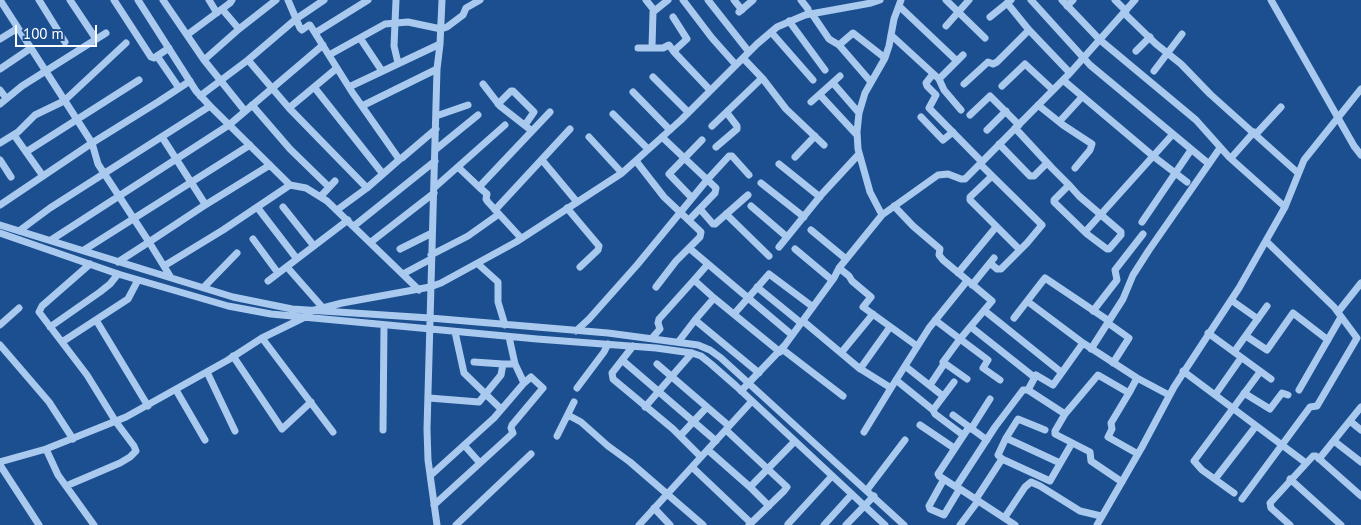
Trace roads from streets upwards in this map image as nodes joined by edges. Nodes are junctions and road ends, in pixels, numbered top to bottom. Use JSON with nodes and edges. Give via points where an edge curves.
{"nodes":[{"id":1,"x":39,"y":0,"type":"edge"},
{"id":2,"x":70,"y":0,"type":"edge"},
{"id":3,"x":114,"y":0,"type":"edge"},
{"id":4,"x":138,"y":0,"type":"edge"},
{"id":5,"x":164,"y":0,"type":"edge"},
{"id":6,"x":209,"y":0,"type":"edge"},
{"id":7,"x":232,"y":0,"type":"edge"},
{"id":8,"x":276,"y":0,"type":"edge"},
{"id":9,"x":288,"y":0,"type":"edge"},
{"id":10,"x":324,"y":0,"type":"edge"},
{"id":11,"x":368,"y":0,"type":"edge"},
{"id":12,"x":396,"y":0,"type":"edge"},
{"id":13,"x":442,"y":0,"type":"edge"},
{"id":14,"x":480,"y":0,"type":"edge"},
{"id":15,"x":646,"y":0,"type":"edge"},
{"id":16,"x":668,"y":0,"type":"edge"},
{"id":17,"x":683,"y":0,"type":"edge"},
{"id":18,"x":708,"y":0,"type":"edge"},
{"id":19,"x":734,"y":0,"type":"edge"},
{"id":20,"x":753,"y":0,"type":"edge"},
{"id":21,"x":801,"y":0,"type":"edge"},
{"id":22,"x":880,"y":0,"type":"edge"},
{"id":23,"x":946,"y":0,"type":"edge"},
{"id":24,"x":969,"y":0,"type":"edge"},
{"id":25,"x":1031,"y":0,"type":"edge"},
{"id":26,"x":1062,"y":0,"type":"edge"},
{"id":27,"x":1073,"y":0,"type":"edge"},
{"id":28,"x":1115,"y":0,"type":"edge"},
{"id":29,"x":1135,"y":0,"type":"edge"},
{"id":30,"x":1271,"y":0,"type":"edge"},
{"id":31,"x":1009,"y":2,"type":"edge"},
{"id":32,"x":1,"y":3,"type":"edge"},
{"id":33,"x":900,"y":3,"type":"edge"},
{"id":34,"x":1067,"y":6,"type":"junction"},
{"id":35,"x":654,"y":10,"type":"junction"},
{"id":36,"x":219,"y":11,"type":"junction"},
{"id":37,"x":1125,"y":12,"type":"junction"},
{"id":38,"x":958,"y":13,"type":"junction"},
{"id":39,"x":810,"y":14,"type":"junction"},
{"id":40,"x":673,"y":17,"type":"dead end"},
{"id":41,"x":990,"y":17,"type":"dead end"},
{"id":42,"x":296,"y":19,"type":"junction"},
{"id":43,"x":789,"y":21,"type":"junction"},
{"id":44,"x":396,"y":22,"type":"junction"},
{"id":45,"x":946,"y":26,"type":"dead end"},
{"id":46,"x":18,"y":28,"type":"junction"},
{"id":47,"x":239,"y":29,"type":"junction"},
{"id":48,"x":441,"y":29,"type":"junction"},
{"id":49,"x":1029,"y":30,"type":"junction"},
{"id":50,"x":771,"y":32,"type":"junction"},
{"id":51,"x":106,"y":33,"type":"dead end"},
{"id":52,"x":315,"y":33,"type":"junction"},
{"id":53,"x":891,"y":34,"type":"junction"},
{"id":54,"x":1182,"y":34,"type":"dead end"},
{"id":55,"x":187,"y":35,"type":"junction"},
{"id":56,"x":1150,"y":37,"type":"junction"},
{"id":57,"x":360,"y":38,"type":"junction"},
{"id":58,"x":985,"y":38,"type":"dead end"},
{"id":59,"x":0,"y":39,"type":"edge"},
{"id":60,"x":96,"y":39,"type":"junction"},
{"id":61,"x":1100,"y":40,"type":"junction"},
{"id":62,"x":65,"y":42,"type":"dead end"},
{"id":63,"x":126,"y":43,"type":"dead end"},
{"id":64,"x":440,"y":44,"type":"junction"},
{"id":65,"x":323,"y":45,"type":"junction"},
{"id":66,"x":839,"y":45,"type":"junction"},
{"id":67,"x":652,"y":47,"type":"junction"},
{"id":68,"x":31,"y":48,"type":"junction"},
{"id":69,"x":169,"y":48,"type":"junction"},
{"id":70,"x":638,"y":48,"type":"dead end"},
{"id":71,"x":1136,"y":51,"type":"dead end"},
{"id":72,"x":674,"y":52,"type":"junction"},
{"id":73,"x":749,"y":52,"type":"junction"},
{"id":74,"x":1167,"y":54,"type":"junction"},
{"id":75,"x":329,"y":55,"type":"junction"},
{"id":76,"x":963,"y":55,"type":"dead end"},
{"id":77,"x":158,"y":56,"type":"junction"},
{"id":78,"x":743,"y":58,"type":"junction"},
{"id":79,"x":885,"y":58,"type":"junction"},
{"id":80,"x":1084,"y":58,"type":"junction"},
{"id":81,"x":204,"y":60,"type":"junction"},
{"id":82,"x":248,"y":60,"type":"junction"},
{"id":83,"x":957,"y":61,"type":"junction"},
{"id":84,"x":398,"y":63,"type":"junction"},
{"id":85,"x":736,"y":64,"type":"junction"},
{"id":86,"x":337,"y":68,"type":"junction"},
{"id":87,"x":0,"y":69,"type":"edge"},
{"id":88,"x":437,"y":69,"type":"junction"},
{"id":89,"x":825,"y":70,"type":"dead end"},
{"id":90,"x":382,"y":71,"type":"junction"},
{"id":91,"x":1154,"y":71,"type":"dead end"},
{"id":92,"x":45,"y":72,"type":"junction"},
{"id":93,"x":1070,"y":73,"type":"junction"},
{"id":94,"x":840,"y":76,"type":"dead end"},
{"id":95,"x":936,"y":76,"type":"junction"},
{"id":96,"x":653,"y":77,"type":"dead end"},
{"id":97,"x":762,"y":78,"type":"junction"},
{"id":98,"x":139,"y":80,"type":"dead end"},
{"id":99,"x":813,"y":80,"type":"dead end"},
{"id":100,"x":1063,"y":80,"type":"junction"},
{"id":101,"x":190,"y":81,"type":"junction"},
{"id":102,"x":220,"y":81,"type":"junction"},
{"id":103,"x":871,"y":82,"type":"junction"},
{"id":104,"x":832,"y":83,"type":"junction"},
{"id":105,"x":483,"y":84,"type":"dead end"},
{"id":106,"x":964,"y":84,"type":"dead end"},
{"id":107,"x":1002,"y":86,"type":"dead end"},
{"id":108,"x":314,"y":87,"type":"junction"},
{"id":109,"x":349,"y":87,"type":"junction"},
{"id":110,"x":179,"y":88,"type":"junction"},
{"id":111,"x":272,"y":89,"type":"junction"},
{"id":112,"x":1361,"y":89,"type":"edge"},
{"id":113,"x":0,"y":90,"type":"edge"},
{"id":114,"x":710,"y":90,"type":"junction"},
{"id":115,"x":1053,"y":90,"type":"junction"},
{"id":116,"x":633,"y":92,"type":"dead end"},
{"id":117,"x":820,"y":95,"type":"junction"},
{"id":118,"x":200,"y":96,"type":"junction"},
{"id":119,"x":1082,"y":97,"type":"junction"},
{"id":120,"x":6,"y":98,"type":"junction"},
{"id":121,"x":64,"y":101,"type":"junction"},
{"id":122,"x":811,"y":102,"type":"dead end"},
{"id":123,"x":0,"y":104,"type":"edge"},
{"id":124,"x":498,"y":104,"type":"junction"},
{"id":125,"x":252,"y":105,"type":"junction"},
{"id":126,"x":1038,"y":105,"type":"junction"},
{"id":127,"x":210,"y":106,"type":"junction"},
{"id":128,"x":362,"y":106,"type":"junction"},
{"id":129,"x":468,"y":106,"type":"dead end"},
{"id":130,"x":1281,"y":107,"type":"dead end"},
{"id":131,"x":289,"y":108,"type":"junction"},
{"id":132,"x":960,"y":110,"type":"dead end"},
{"id":133,"x":245,"y":111,"type":"junction"},
{"id":134,"x":1006,"y":111,"type":"junction"},
{"id":135,"x":550,"y":112,"type":"dead end"},
{"id":136,"x":688,"y":112,"type":"junction"},
{"id":137,"x":859,"y":113,"type":"junction"},
{"id":138,"x":613,"y":114,"type":"dead end"},
{"id":139,"x":727,"y":114,"type":"junction"},
{"id":140,"x":970,"y":114,"type":"dead end"},
{"id":141,"x":478,"y":115,"type":"dead end"},
{"id":142,"x":436,"y":116,"type":"junction"},
{"id":143,"x":921,"y":117,"type":"dead end"},
{"id":144,"x":1338,"y":117,"type":"junction"},
{"id":145,"x":77,"y":120,"type":"junction"},
{"id":146,"x":1059,"y":122,"type":"junction"},
{"id":147,"x":229,"y":125,"type":"junction"},
{"id":148,"x":504,"y":125,"type":"dead end"},
{"id":149,"x":525,"y":125,"type":"junction"},
{"id":150,"x":712,"y":126,"type":"dead end"},
{"id":151,"x":1017,"y":126,"type":"junction"},
{"id":152,"x":436,"y":129,"type":"junction"},
{"id":153,"x":570,"y":129,"type":"dead end"},
{"id":154,"x":670,"y":130,"type":"junction"},
{"id":155,"x":987,"y":130,"type":"dead end"},
{"id":156,"x":532,"y":131,"type":"junction"},
{"id":157,"x":952,"y":132,"type":"junction"},
{"id":158,"x":1255,"y":133,"type":"junction"},
{"id":159,"x":1173,"y":134,"type":"junction"},
{"id":160,"x":14,"y":135,"type":"junction"},
{"id":161,"x":857,"y":135,"type":"junction"},
{"id":162,"x":815,"y":136,"type":"junction"},
{"id":163,"x":162,"y":137,"type":"junction"},
{"id":164,"x":589,"y":137,"type":"dead end"},
{"id":165,"x":662,"y":137,"type":"junction"},
{"id":166,"x":702,"y":140,"type":"dead end"},
{"id":167,"x":0,"y":143,"type":"edge"},
{"id":168,"x":92,"y":143,"type":"junction"},
{"id":169,"x":999,"y":144,"type":"junction"},
{"id":170,"x":250,"y":145,"type":"junction"},
{"id":171,"x":824,"y":145,"type":"dead end"},
{"id":172,"x":716,"y":147,"type":"dead end"},
{"id":173,"x":1220,"y":148,"type":"junction"},
{"id":174,"x":648,"y":149,"type":"junction"},
{"id":175,"x":436,"y":150,"type":"junction"},
{"id":176,"x":1192,"y":150,"type":"junction"},
{"id":177,"x":26,"y":152,"type":"junction"},
{"id":178,"x":859,"y":154,"type":"junction"},
{"id":179,"x":1361,"y":155,"type":"edge"},
{"id":180,"x":1153,"y":156,"type":"junction"},
{"id":181,"x":684,"y":157,"type":"junction"},
{"id":182,"x":795,"y":157,"type":"dead end"},
{"id":183,"x":1231,"y":158,"type":"junction"},
{"id":184,"x":400,"y":159,"type":"junction"},
{"id":185,"x":0,"y":160,"type":"edge"},
{"id":186,"x":178,"y":160,"type":"junction"},
{"id":187,"x":542,"y":160,"type":"junction"},
{"id":188,"x":435,"y":161,"type":"junction"},
{"id":189,"x":636,"y":162,"type":"junction"},
{"id":190,"x":981,"y":163,"type":"junction"},
{"id":191,"x":1047,"y":163,"type":"junction"},
{"id":192,"x":779,"y":164,"type":"dead end"},
{"id":193,"x":1208,"y":164,"type":"junction"},
{"id":194,"x":270,"y":165,"type":"junction"},
{"id":195,"x":458,"y":167,"type":"junction"},
{"id":196,"x":1075,"y":168,"type":"dead end"},
{"id":197,"x":104,"y":173,"type":"junction"},
{"id":198,"x":622,"y":173,"type":"junction"},
{"id":199,"x":1298,"y":173,"type":"junction"},
{"id":200,"x":383,"y":174,"type":"junction"},
{"id":201,"x":1176,"y":174,"type":"junction"},
{"id":202,"x":749,"y":175,"type":"dead end"},
{"id":203,"x":43,"y":176,"type":"junction"},
{"id":204,"x":992,"y":176,"type":"junction"},
{"id":205,"x":11,"y":177,"type":"dead end"},
{"id":206,"x":707,"y":180,"type":"junction"},
{"id":207,"x":335,"y":181,"type":"dead end"},
{"id":208,"x":1187,"y":182,"type":"dead end"},
{"id":209,"x":192,"y":183,"type":"junction"},
{"id":210,"x":762,"y":183,"type":"dead end"},
{"id":211,"x":290,"y":185,"type":"junction"},
{"id":212,"x":1069,"y":185,"type":"junction"},
{"id":213,"x":329,"y":187,"type":"junction"},
{"id":214,"x":479,"y":187,"type":"junction"},
{"id":215,"x":367,"y":188,"type":"junction"},
{"id":216,"x":434,"y":190,"type":"junction"},
{"id":217,"x":748,"y":194,"type":"dead end"},
{"id":218,"x":119,"y":196,"type":"junction"},
{"id":219,"x":321,"y":196,"type":"junction"},
{"id":220,"x":820,"y":197,"type":"junction"},
{"id":221,"x":692,"y":198,"type":"junction"},
{"id":222,"x":577,"y":202,"type":"junction"},
{"id":223,"x":205,"y":204,"type":"junction"},
{"id":224,"x":0,"y":205,"type":"edge"},
{"id":225,"x":751,"y":206,"type":"dead end"},
{"id":226,"x":894,"y":206,"type":"junction"},
{"id":227,"x":257,"y":207,"type":"junction"},
{"id":228,"x":283,"y":207,"type":"dead end"},
{"id":229,"x":1285,"y":207,"type":"junction"},
{"id":230,"x":567,"y":208,"type":"junction"},
{"id":231,"x":700,"y":209,"type":"junction"},
{"id":232,"x":337,"y":210,"type":"junction"},
{"id":233,"x":497,"y":212,"type":"junction"},
{"id":234,"x":680,"y":212,"type":"junction"},
{"id":235,"x":726,"y":214,"type":"junction"},
{"id":236,"x":882,"y":215,"type":"junction"},
{"id":237,"x":1101,"y":215,"type":"junction"},
{"id":238,"x":804,"y":218,"type":"junction"},
{"id":239,"x":133,"y":219,"type":"junction"},
{"id":240,"x":348,"y":220,"type":"junction"},
{"id":241,"x":689,"y":220,"type":"junction"},
{"id":242,"x":1142,"y":222,"type":"dead end"},
{"id":243,"x":0,"y":225,"type":"edge"},
{"id":244,"x":354,"y":226,"type":"junction"},
{"id":245,"x":996,"y":227,"type":"junction"},
{"id":246,"x":812,"y":230,"type":"dead end"},
{"id":247,"x":19,"y":231,"type":"junction"},
{"id":248,"x":1085,"y":232,"type":"junction"},
{"id":249,"x":432,"y":233,"type":"junction"},
{"id":250,"x":0,"y":234,"type":"edge"},
{"id":251,"x":1143,"y":234,"type":"dead end"},
{"id":252,"x":787,"y":237,"type":"junction"},
{"id":253,"x":521,"y":238,"type":"junction"},
{"id":254,"x":252,"y":239,"type":"dead end"},
{"id":255,"x":52,"y":240,"type":"junction"},
{"id":256,"x":1266,"y":241,"type":"junction"},
{"id":257,"x":148,"y":242,"type":"junction"},
{"id":258,"x":371,"y":242,"type":"junction"},
{"id":259,"x":314,"y":246,"type":"junction"},
{"id":260,"x":778,"y":247,"type":"dead end"},
{"id":261,"x":400,"y":248,"type":"dead end"},
{"id":262,"x":689,"y":248,"type":"junction"},
{"id":263,"x":795,"y":249,"type":"dead end"},
{"id":264,"x":84,"y":250,"type":"junction"},
{"id":265,"x":1020,"y":250,"type":"junction"},
{"id":266,"x":237,"y":253,"type":"dead end"},
{"id":267,"x":769,"y":256,"type":"dead end"},
{"id":268,"x":431,"y":257,"type":"junction"},
{"id":269,"x":297,"y":259,"type":"junction"},
{"id":270,"x":846,"y":259,"type":"junction"},
{"id":271,"x":118,"y":262,"type":"junction"},
{"id":272,"x":90,"y":264,"type":"junction"},
{"id":273,"x":478,"y":264,"type":"junction"},
{"id":274,"x":708,"y":264,"type":"junction"},
{"id":275,"x":164,"y":266,"type":"junction"},
{"id":276,"x":287,"y":267,"type":"junction"},
{"id":277,"x":580,"y":267,"type":"dead end"},
{"id":278,"x":839,"y":268,"type":"junction"},
{"id":279,"x":278,"y":273,"type":"junction"},
{"id":280,"x":958,"y":273,"type":"junction"},
{"id":281,"x":118,"y":274,"type":"junction"},
{"id":282,"x":403,"y":274,"type":"junction"},
{"id":283,"x":138,"y":275,"type":"junction"},
{"id":284,"x":170,"y":276,"type":"junction"},
{"id":285,"x":694,"y":280,"type":"junction"},
{"id":286,"x":832,"y":280,"type":"junction"},
{"id":287,"x":268,"y":281,"type":"dead end"},
{"id":288,"x":969,"y":283,"type":"junction"},
{"id":289,"x":1361,"y":283,"type":"edge"},
{"id":290,"x":430,"y":287,"type":"junction"},
{"id":291,"x":656,"y":287,"type":"dead end"},
{"id":292,"x":758,"y":287,"type":"junction"},
{"id":293,"x":204,"y":288,"type":"junction"},
{"id":294,"x":419,"y":290,"type":"junction"},
{"id":295,"x":714,"y":298,"type":"junction"},
{"id":296,"x":748,"y":298,"type":"junction"},
{"id":297,"x":1231,"y":300,"type":"junction"},
{"id":298,"x":1027,"y":301,"type":"junction"},
{"id":299,"x":1267,"y":306,"type":"dead end"},
{"id":300,"x":813,"y":307,"type":"junction"},
{"id":301,"x":19,"y":308,"type":"dead end"},
{"id":302,"x":323,"y":308,"type":"junction"},
{"id":303,"x":985,"y":311,"type":"junction"},
{"id":304,"x":1093,"y":311,"type":"junction"},
{"id":305,"x":307,"y":314,"type":"junction"},
{"id":306,"x":734,"y":314,"type":"junction"},
{"id":307,"x":873,"y":314,"type":"junction"},
{"id":308,"x":1340,"y":315,"type":"junction"},
{"id":309,"x":1014,"y":318,"type":"dead end"},
{"id":310,"x":1258,"y":319,"type":"junction"},
{"id":311,"x":96,"y":320,"type":"junction"},
{"id":312,"x":695,"y":320,"type":"junction"},
{"id":313,"x":935,"y":320,"type":"junction"},
{"id":314,"x":802,"y":322,"type":"junction"},
{"id":315,"x":1109,"y":322,"type":"junction"},
{"id":316,"x":430,"y":323,"type":"junction"},
{"id":317,"x":384,"y":325,"type":"junction"},
{"id":318,"x":505,"y":325,"type":"junction"},
{"id":319,"x":0,"y":326,"type":"edge"},
{"id":320,"x":50,"y":327,"type":"junction"},
{"id":321,"x":890,"y":327,"type":"junction"},
{"id":322,"x":971,"y":327,"type":"junction"},
{"id":323,"x":576,"y":331,"type":"junction"},
{"id":324,"x":454,"y":332,"type":"junction"},
{"id":325,"x":1208,"y":333,"type":"junction"},
{"id":326,"x":537,"y":334,"type":"junction"},
{"id":327,"x":792,"y":335,"type":"junction"},
{"id":328,"x":509,"y":336,"type":"junction"},
{"id":329,"x":1246,"y":336,"type":"junction"},
{"id":330,"x":262,"y":338,"type":"junction"},
{"id":331,"x":652,"y":338,"type":"junction"},
{"id":332,"x":960,"y":339,"type":"junction"},
{"id":333,"x":1328,"y":340,"type":"junction"},
{"id":334,"x":1359,"y":340,"type":"edge"},
{"id":335,"x":679,"y":341,"type":"junction"},
{"id":336,"x":62,"y":342,"type":"junction"},
{"id":337,"x":608,"y":344,"type":"junction"},
{"id":338,"x":1083,"y":344,"type":"junction"},
{"id":339,"x":0,"y":345,"type":"edge"},
{"id":340,"x":633,"y":346,"type":"junction"},
{"id":341,"x":917,"y":346,"type":"junction"},
{"id":342,"x":997,"y":348,"type":"junction"},
{"id":343,"x":1091,"y":349,"type":"junction"},
{"id":344,"x":781,"y":350,"type":"junction"},
{"id":345,"x":841,"y":352,"type":"junction"},
{"id":346,"x":1234,"y":352,"type":"junction"},
{"id":347,"x":692,"y":353,"type":"junction"},
{"id":348,"x":233,"y":356,"type":"junction"},
{"id":349,"x":1241,"y":358,"type":"junction"},
{"id":350,"x":622,"y":360,"type":"junction"},
{"id":351,"x":988,"y":360,"type":"junction"},
{"id":352,"x":474,"y":362,"type":"dead end"},
{"id":353,"x":1113,"y":363,"type":"junction"},
{"id":354,"x":503,"y":364,"type":"junction"},
{"id":355,"x":516,"y":364,"type":"junction"},
{"id":356,"x":657,"y":364,"type":"dead end"},
{"id":357,"x":944,"y":364,"type":"junction"},
{"id":358,"x":905,"y":366,"type":"junction"},
{"id":359,"x":860,"y":369,"type":"junction"},
{"id":360,"x":1183,"y":371,"type":"junction"},
{"id":361,"x":207,"y":372,"type":"junction"},
{"id":362,"x":1061,"y":372,"type":"junction"},
{"id":363,"x":1260,"y":372,"type":"junction"},
{"id":364,"x":759,"y":373,"type":"junction"},
{"id":365,"x":671,"y":376,"type":"junction"},
{"id":366,"x":1034,"y":377,"type":"junction"},
{"id":367,"x":1137,"y":378,"type":"junction"},
{"id":368,"x":968,"y":379,"type":"dead end"},
{"id":369,"x":1271,"y":379,"type":"dead end"},
{"id":370,"x":896,"y":380,"type":"junction"},
{"id":371,"x":1000,"y":380,"type":"dead end"},
{"id":372,"x":954,"y":382,"type":"dead end"},
{"id":373,"x":524,"y":383,"type":"junction"},
{"id":374,"x":930,"y":385,"type":"junction"},
{"id":375,"x":577,"y":388,"type":"dead end"},
{"id":376,"x":745,"y":388,"type":"junction"},
{"id":377,"x":891,"y":388,"type":"junction"},
{"id":378,"x":176,"y":390,"type":"junction"},
{"id":379,"x":1028,"y":390,"type":"junction"},
{"id":380,"x":1299,"y":390,"type":"dead end"},
{"id":381,"x":658,"y":392,"type":"junction"},
{"id":382,"x":484,"y":393,"type":"junction"},
{"id":383,"x":1129,"y":393,"type":"junction"},
{"id":384,"x":1244,"y":393,"type":"junction"},
{"id":385,"x":1169,"y":395,"type":"junction"},
{"id":386,"x":1215,"y":395,"type":"junction"},
{"id":387,"x":1288,"y":395,"type":"dead end"},
{"id":388,"x":843,"y":396,"type":"dead end"},
{"id":389,"x":943,"y":396,"type":"junction"},
{"id":390,"x":428,"y":398,"type":"junction"},
{"id":391,"x":990,"y":399,"type":"dead end"},
{"id":392,"x":752,"y":401,"type":"junction"},
{"id":393,"x":311,"y":402,"type":"junction"},
{"id":394,"x":574,"y":402,"type":"dead end"},
{"id":395,"x":148,"y":406,"type":"junction"},
{"id":396,"x":645,"y":407,"type":"junction"},
{"id":397,"x":707,"y":407,"type":"junction"},
{"id":398,"x":1361,"y":407,"type":"edge"},
{"id":399,"x":1232,"y":408,"type":"junction"},
{"id":400,"x":501,"y":409,"type":"junction"},
{"id":401,"x":933,"y":410,"type":"junction"},
{"id":402,"x":1065,"y":414,"type":"junction"},
{"id":403,"x":568,"y":415,"type":"junction"},
{"id":404,"x":953,"y":415,"type":"dead end"},
{"id":405,"x":1350,"y":421,"type":"junction"},
{"id":406,"x":116,"y":422,"type":"junction"},
{"id":407,"x":693,"y":422,"type":"junction"},
{"id":408,"x":920,"y":425,"type":"dead end"},
{"id":409,"x":1256,"y":426,"type":"junction"},
{"id":410,"x":728,"y":428,"type":"junction"},
{"id":411,"x":970,"y":428,"type":"junction"},
{"id":412,"x":383,"y":430,"type":"dead end"},
{"id":413,"x":1045,"y":430,"type":"dead end"},
{"id":414,"x":1361,"y":430,"type":"edge"},
{"id":415,"x":235,"y":431,"type":"dead end"},
{"id":416,"x":333,"y":432,"type":"dead end"},
{"id":417,"x":864,"y":432,"type":"dead end"},
{"id":418,"x":963,"y":435,"type":"junction"},
{"id":419,"x":557,"y":436,"type":"dead end"},
{"id":420,"x":680,"y":436,"type":"junction"},
{"id":421,"x":1006,"y":438,"type":"junction"},
{"id":422,"x":73,"y":439,"type":"junction"},
{"id":423,"x":205,"y":440,"type":"dead end"},
{"id":424,"x":905,"y":440,"type":"dead end"},
{"id":425,"x":987,"y":440,"type":"junction"},
{"id":426,"x":716,"y":441,"type":"junction"},
{"id":427,"x":795,"y":441,"type":"junction"},
{"id":428,"x":1334,"y":441,"type":"junction"},
{"id":429,"x":1072,"y":443,"type":"junction"},
{"id":430,"x":464,"y":445,"type":"junction"},
{"id":431,"x":1282,"y":445,"type":"junction"},
{"id":432,"x":954,"y":448,"type":"junction"},
{"id":433,"x":46,"y":449,"type":"junction"},
{"id":434,"x":708,"y":450,"type":"junction"},
{"id":435,"x":530,"y":454,"type":"dead end"},
{"id":436,"x":1138,"y":454,"type":"junction"},
{"id":437,"x":702,"y":457,"type":"junction"},
{"id":438,"x":1002,"y":458,"type":"junction"},
{"id":439,"x":1319,"y":459,"type":"junction"},
{"id":440,"x":1306,"y":462,"type":"junction"},
{"id":441,"x":1361,"y":462,"type":"edge"},
{"id":442,"x":0,"y":463,"type":"edge"},
{"id":443,"x":480,"y":463,"type":"junction"},
{"id":444,"x":1060,"y":463,"type":"junction"},
{"id":445,"x":692,"y":467,"type":"junction"},
{"id":446,"x":768,"y":468,"type":"junction"},
{"id":447,"x":431,"y":476,"type":"junction"},
{"id":448,"x":832,"y":476,"type":"junction"},
{"id":449,"x":944,"y":479,"type":"junction"},
{"id":450,"x":1290,"y":479,"type":"junction"},
{"id":451,"x":1215,"y":480,"type":"junction"},
{"id":452,"x":1050,"y":481,"type":"junction"},
{"id":453,"x":1122,"y":482,"type":"junction"},
{"id":454,"x":66,"y":486,"type":"junction"},
{"id":455,"x":750,"y":487,"type":"junction"},
{"id":456,"x":958,"y":488,"type":"junction"},
{"id":457,"x":867,"y":490,"type":"junction"},
{"id":458,"x":1045,"y":490,"type":"junction"},
{"id":459,"x":1234,"y":493,"type":"dead end"},
{"id":460,"x":667,"y":494,"type":"junction"},
{"id":461,"x":852,"y":494,"type":"junction"},
{"id":462,"x":1361,"y":496,"type":"edge"},
{"id":463,"x":1242,"y":499,"type":"dead end"},
{"id":464,"x":977,"y":500,"type":"junction"},
{"id":465,"x":869,"y":501,"type":"junction"},
{"id":466,"x":434,"y":505,"type":"junction"},
{"id":467,"x":769,"y":506,"type":"junction"},
{"id":468,"x":654,"y":508,"type":"junction"},
{"id":469,"x":1101,"y":516,"type":"junction"},
{"id":470,"x":1004,"y":517,"type":"junction"},
{"id":471,"x":750,"y":524,"type":"edge"},
{"id":472,"x":788,"y":524,"type":"dead end"},
{"id":473,"x":882,"y":524,"type":"edge"},
{"id":474,"x":39,"y":525,"type":"edge"},
{"id":475,"x":94,"y":525,"type":"edge"},
{"id":476,"x":437,"y":525,"type":"edge"},
{"id":477,"x":456,"y":525,"type":"edge"},
{"id":478,"x":638,"y":525,"type":"edge"},
{"id":479,"x":670,"y":525,"type":"edge"},
{"id":480,"x":703,"y":525,"type":"edge"},
{"id":481,"x":824,"y":525,"type":"edge"},
{"id":482,"x":846,"y":525,"type":"edge"},
{"id":483,"x":904,"y":525,"type":"edge"},
{"id":484,"x":960,"y":525,"type":"edge"},
{"id":485,"x":1015,"y":525,"type":"edge"},
{"id":486,"x":1097,"y":525,"type":"edge"},
{"id":487,"x":1290,"y":525,"type":"edge"},
{"id":488,"x":1341,"y":525,"type":"edge"}],
"edges":[{"from":1,"to":62,"type":"street"},
{"from":2,"to":60,"type":"street"},
{"from":3,"to":77,"type":"street","via":[[152,57]]},
{"from":4,"to":69,"type":"street"},
{"from":5,"to":55,"type":"street"},
{"from":6,"to":36,"type":"street"},
{"from":7,"to":36,"type":"street"},
{"from":8,"to":47,"type":"street"},
{"from":9,"to":42,"type":"street"},
{"from":10,"to":42,"type":"street"},
{"from":11,"to":52,"type":"street"},
{"from":12,"to":44,"type":"street"},
{"from":13,"to":48,"type":"street"},
{"from":14,"to":48,"type":"street","via":[[466,8],[460,18]]},
{"from":15,"to":35,"type":"street"},
{"from":16,"to":35,"type":"street"},
{"from":17,"to":85,"type":"street"},
{"from":18,"to":73,"type":"street"},
{"from":19,"to":20,"type":"street","via":[[740,11]]},
{"from":21,"to":39,"type":"street"},
{"from":22,"to":39,"type":"street"},
{"from":23,"to":38,"type":"street"},
{"from":24,"to":38,"type":"street"},
{"from":25,"to":80,"type":"street"},
{"from":26,"to":34,"type":"street"},
{"from":27,"to":34,"type":"street"},
{"from":28,"to":37,"type":"street"},
{"from":29,"to":37,"type":"street"},
{"from":30,"to":144,"type":"street"},
{"from":31,"to":41,"type":"street"},
{"from":31,"to":49,"type":"street"},
{"from":32,"to":46,"type":"street"},
{"from":33,"to":53,"type":"street"},
{"from":33,"to":83,"type":"street"},
{"from":34,"to":61,"type":"street"},
{"from":35,"to":67,"type":"street"},
{"from":36,"to":47,"type":"street"},
{"from":36,"to":55,"type":"street"},
{"from":37,"to":56,"type":"street"},
{"from":37,"to":61,"type":"street"},
{"from":38,"to":45,"type":"street"},
{"from":38,"to":58,"type":"street"},
{"from":39,"to":43,"type":"street"},
{"from":39,"to":66,"type":"street","via":[[829,39]]},
{"from":40,"to":72,"type":"street","via":[[688,38]]},
{"from":42,"to":52,"type":"street","via":[[301,29],[310,25]]},
{"from":42,"to":82,"type":"street"},
{"from":43,"to":50,"type":"street"},
{"from":43,"to":89,"type":"street"},
{"from":44,"to":48,"type":"street"},
{"from":44,"to":57,"type":"street","via":[[385,24]]},
{"from":44,"to":84,"type":"street","via":[[394,46]]},
{"from":46,"to":59,"type":"street"},
{"from":46,"to":68,"type":"street"},
{"from":47,"to":81,"type":"street"},
{"from":48,"to":64,"type":"street"},
{"from":49,"to":93,"type":"street"},
{"from":49,"to":106,"type":"street","via":[[997,62],[988,62]]},
{"from":50,"to":73,"type":"street"},
{"from":50,"to":99,"type":"street"},
{"from":51,"to":60,"type":"street"},
{"from":52,"to":65,"type":"street"},
{"from":53,"to":79,"type":"street"},
{"from":53,"to":95,"type":"street"},
{"from":54,"to":74,"type":"street"},
{"from":55,"to":81,"type":"street"},
{"from":56,"to":71,"type":"street"},
{"from":56,"to":74,"type":"street"},
{"from":57,"to":75,"type":"street"},
{"from":57,"to":90,"type":"street"},
{"from":60,"to":92,"type":"street"},
{"from":61,"to":80,"type":"street"},
{"from":61,"to":173,"type":"street","via":[[1196,120]]},
{"from":63,"to":121,"type":"street"},
{"from":64,"to":84,"type":"street"},
{"from":64,"to":88,"type":"street"},
{"from":65,"to":75,"type":"street"},
{"from":65,"to":111,"type":"street"},
{"from":66,"to":79,"type":"street","via":[[853,33]]},
{"from":66,"to":103,"type":"street"},
{"from":67,"to":70,"type":"street"},
{"from":67,"to":72,"type":"street","via":[[669,45]]},
{"from":68,"to":87,"type":"street"},
{"from":68,"to":92,"type":"street"},
{"from":69,"to":77,"type":"street"},
{"from":69,"to":101,"type":"street"},
{"from":72,"to":114,"type":"street"},
{"from":73,"to":78,"type":"street"},
{"from":74,"to":91,"type":"street"},
{"from":74,"to":158,"type":"street"},
{"from":75,"to":86,"type":"street"},
{"from":76,"to":83,"type":"street"},
{"from":77,"to":110,"type":"street"},
{"from":78,"to":85,"type":"street"},
{"from":78,"to":97,"type":"street"},
{"from":79,"to":103,"type":"street"},
{"from":80,"to":93,"type":"street"},
{"from":80,"to":159,"type":"street"},
{"from":81,"to":102,"type":"street"},
{"from":82,"to":102,"type":"street"},
{"from":82,"to":111,"type":"street"},
{"from":83,"to":95,"type":"street"},
{"from":84,"to":90,"type":"street"},
{"from":85,"to":114,"type":"street"},
{"from":86,"to":108,"type":"street"},
{"from":86,"to":109,"type":"street"},
{"from":88,"to":128,"type":"street"},
{"from":88,"to":142,"type":"street"},
{"from":90,"to":109,"type":"street"},
{"from":92,"to":120,"type":"street"},
{"from":92,"to":121,"type":"street"},
{"from":93,"to":100,"type":"street"},
{"from":94,"to":104,"type":"street"},
{"from":95,"to":132,"type":"street"},
{"from":95,"to":157,"type":"street","via":[[926,82],[936,95],[929,108]]},
{"from":96,"to":136,"type":"street"},
{"from":97,"to":139,"type":"street"},
{"from":97,"to":162,"type":"street","via":[[780,102]]},
{"from":98,"to":145,"type":"street"},
{"from":100,"to":115,"type":"street"},
{"from":100,"to":119,"type":"street"},
{"from":101,"to":110,"type":"street"},
{"from":101,"to":118,"type":"street"},
{"from":102,"to":118,"type":"street"},
{"from":102,"to":133,"type":"street"},
{"from":103,"to":137,"type":"street"},
{"from":104,"to":117,"type":"street"},
{"from":104,"to":137,"type":"street"},
{"from":105,"to":124,"type":"street"},
{"from":107,"to":115,"type":"street","via":[[1025,64]]},
{"from":108,"to":131,"type":"street"},
{"from":108,"to":200,"type":"street"},
{"from":109,"to":128,"type":"street"},
{"from":110,"to":168,"type":"street"},
{"from":111,"to":125,"type":"street"},
{"from":111,"to":131,"type":"street"},
{"from":112,"to":144,"type":"street"},
{"from":113,"to":120,"type":"street"},
{"from":114,"to":136,"type":"street"},
{"from":115,"to":126,"type":"street"},
{"from":116,"to":154,"type":"street"},
{"from":117,"to":122,"type":"street"},
{"from":117,"to":161,"type":"street"},
{"from":118,"to":127,"type":"street"},
{"from":119,"to":146,"type":"street"},
{"from":119,"to":180,"type":"street"},
{"from":120,"to":123,"type":"street"},
{"from":121,"to":145,"type":"street"},
{"from":121,"to":160,"type":"street","via":[[35,115]]},
{"from":124,"to":149,"type":"street"},
{"from":124,"to":149,"type":"street","via":[[513,91],[534,112]]},
{"from":125,"to":133,"type":"street"},
{"from":125,"to":213,"type":"street"},
{"from":126,"to":146,"type":"street"},
{"from":126,"to":151,"type":"street"},
{"from":127,"to":147,"type":"street"},
{"from":127,"to":163,"type":"street"},
{"from":128,"to":184,"type":"street"},
{"from":129,"to":142,"type":"street"},
{"from":130,"to":158,"type":"street"},
{"from":131,"to":215,"type":"street"},
{"from":133,"to":147,"type":"street"},
{"from":134,"to":140,"type":"street","via":[[990,96]]},
{"from":134,"to":151,"type":"street"},
{"from":134,"to":155,"type":"street"},
{"from":135,"to":156,"type":"street"},
{"from":136,"to":154,"type":"street"},
{"from":137,"to":161,"type":"street"},
{"from":138,"to":174,"type":"street"},
{"from":139,"to":150,"type":"street"},
{"from":139,"to":172,"type":"street","via":[[737,129]]},
{"from":141,"to":175,"type":"street"},
{"from":142,"to":152,"type":"street"},
{"from":143,"to":157,"type":"street","via":[[943,140]]},
{"from":144,"to":179,"type":"street"},
{"from":144,"to":199,"type":"street","via":[[1314,145]]},
{"from":145,"to":168,"type":"street"},
{"from":145,"to":177,"type":"street"},
{"from":146,"to":196,"type":"street","via":[[1092,144]]},
{"from":147,"to":170,"type":"street"},
{"from":147,"to":186,"type":"street"},
{"from":148,"to":195,"type":"street"},
{"from":149,"to":156,"type":"street"},
{"from":151,"to":169,"type":"street"},
{"from":151,"to":191,"type":"street"},
{"from":152,"to":175,"type":"street"},
{"from":152,"to":184,"type":"street"},
{"from":153,"to":187,"type":"street"},
{"from":154,"to":165,"type":"street"},
{"from":156,"to":214,"type":"street"},
{"from":157,"to":190,"type":"street"},
{"from":158,"to":183,"type":"street"},
{"from":158,"to":199,"type":"street"},
{"from":159,"to":176,"type":"street"},
{"from":159,"to":180,"type":"street"},
{"from":160,"to":167,"type":"street"},
{"from":160,"to":177,"type":"street"},
{"from":161,"to":178,"type":"street"},
{"from":162,"to":171,"type":"street"},
{"from":162,"to":182,"type":"street"},
{"from":163,"to":186,"type":"street"},
{"from":163,"to":197,"type":"street"},
{"from":164,"to":198,"type":"street"},
{"from":165,"to":174,"type":"street"},
{"from":165,"to":181,"type":"street"},
{"from":166,"to":181,"type":"street"},
{"from":168,"to":197,"type":"street","via":[[95,159]]},
{"from":168,"to":203,"type":"street"},
{"from":169,"to":190,"type":"street"},
{"from":169,"to":191,"type":"street","via":[[1030,176]]},
{"from":170,"to":194,"type":"street"},
{"from":170,"to":209,"type":"street"},
{"from":173,"to":183,"type":"street"},
{"from":173,"to":193,"type":"street"},
{"from":174,"to":189,"type":"street"},
{"from":175,"to":188,"type":"street"},
{"from":176,"to":193,"type":"street"},
{"from":176,"to":201,"type":"street"},
{"from":177,"to":203,"type":"street"},
{"from":178,"to":220,"type":"street"},
{"from":178,"to":236,"type":"street","via":[[870,192]]},
{"from":180,"to":201,"type":"street"},
{"from":180,"to":237,"type":"street"},
{"from":181,"to":206,"type":"street"},
{"from":181,"to":221,"type":"street","via":[[669,174]]},
{"from":183,"to":229,"type":"street"},
{"from":184,"to":200,"type":"street"},
{"from":185,"to":205,"type":"street"},
{"from":186,"to":209,"type":"street"},
{"from":186,"to":218,"type":"street"},
{"from":187,"to":222,"type":"street"},
{"from":187,"to":233,"type":"street"},
{"from":188,"to":216,"type":"street"},
{"from":188,"to":244,"type":"street"},
{"from":189,"to":198,"type":"street"},
{"from":189,"to":234,"type":"street"},
{"from":190,"to":204,"type":"street"},
{"from":190,"to":226,"type":"street","via":[[965,179],[948,174],[938,176]]},
{"from":191,"to":212,"type":"street"},
{"from":192,"to":220,"type":"street"},
{"from":193,"to":315,"type":"street","via":[[1148,250]]},
{"from":194,"to":211,"type":"street"},
{"from":194,"to":223,"type":"street"},
{"from":195,"to":214,"type":"street"},
{"from":195,"to":216,"type":"street"},
{"from":197,"to":218,"type":"street"},
{"from":197,"to":247,"type":"street"},
{"from":198,"to":222,"type":"street"},
{"from":199,"to":229,"type":"street"},
{"from":200,"to":215,"type":"street"},
{"from":201,"to":208,"type":"street"},
{"from":201,"to":242,"type":"street"},
{"from":202,"to":206,"type":"street","via":[[731,155]]},
{"from":203,"to":224,"type":"street"},
{"from":204,"to":245,"type":"street","via":[[969,199]]},
{"from":204,"to":265,"type":"street","via":[[1041,223]]},
{"from":206,"to":221,"type":"street"},
{"from":206,"to":231,"type":"street","via":[[717,190]]},
{"from":207,"to":213,"type":"street"},
{"from":209,"to":223,"type":"street"},
{"from":209,"to":239,"type":"street"},
{"from":210,"to":238,"type":"street"},
{"from":211,"to":219,"type":"street","via":[[306,188]]},
{"from":211,"to":227,"type":"street"},
{"from":212,"to":237,"type":"street"},
{"from":212,"to":248,"type":"street","via":[[1054,202]]},
{"from":213,"to":219,"type":"street"},
{"from":214,"to":233,"type":"street"},
{"from":215,"to":232,"type":"street"},
{"from":216,"to":249,"type":"street"},
{"from":216,"to":258,"type":"street"},
{"from":217,"to":235,"type":"street"},
{"from":218,"to":239,"type":"street"},
{"from":218,"to":255,"type":"street"},
{"from":219,"to":232,"type":"street"},
{"from":220,"to":238,"type":"street"},
{"from":221,"to":234,"type":"street"},
{"from":222,"to":230,"type":"street"},
{"from":223,"to":257,"type":"street"},
{"from":225,"to":252,"type":"street"},
{"from":226,"to":236,"type":"street"},
{"from":226,"to":280,"type":"street","via":[[940,249],[940,256]]},
{"from":227,"to":269,"type":"street"},
{"from":227,"to":275,"type":"street"},
{"from":228,"to":259,"type":"street"},
{"from":229,"to":256,"type":"street"},
{"from":230,"to":253,"type":"street"},
{"from":230,"to":277,"type":"street","via":[[599,246]]},
{"from":231,"to":235,"type":"street","via":[[713,224]]},
{"from":231,"to":241,"type":"street"},
{"from":232,"to":240,"type":"street"},
{"from":233,"to":253,"type":"street"},
{"from":233,"to":268,"type":"street","via":[[468,236]]},
{"from":234,"to":241,"type":"street"},
{"from":234,"to":323,"type":"street","via":[[638,264]]},
{"from":235,"to":267,"type":"street"},
{"from":236,"to":270,"type":"street"},
{"from":237,"to":248,"type":"street"},
{"from":237,"to":248,"type":"street","via":[[1121,232],[1113,246],[1107,249]]},
{"from":238,"to":252,"type":"street"},
{"from":239,"to":257,"type":"street"},
{"from":239,"to":264,"type":"street"},
{"from":240,"to":244,"type":"street"},
{"from":240,"to":259,"type":"street"},
{"from":241,"to":262,"type":"street","via":[[702,234]]},
{"from":243,"to":247,"type":"street"},
{"from":244,"to":258,"type":"street"},
{"from":245,"to":265,"type":"street"},
{"from":245,"to":280,"type":"street"},
{"from":246,"to":270,"type":"street"},
{"from":247,"to":255,"type":"street"},
{"from":249,"to":261,"type":"street"},
{"from":249,"to":268,"type":"street"},
{"from":250,"to":272,"type":"street"},
{"from":251,"to":304,"type":"street","via":[[1115,270],[1117,280]]},
{"from":252,"to":260,"type":"street"},
{"from":253,"to":273,"type":"street"},
{"from":254,"to":279,"type":"street"},
{"from":255,"to":264,"type":"street"},
{"from":256,"to":297,"type":"street"},
{"from":256,"to":308,"type":"street","via":[[1312,283]]},
{"from":257,"to":271,"type":"street"},
{"from":257,"to":275,"type":"street"},
{"from":258,"to":282,"type":"street"},
{"from":259,"to":269,"type":"street"},
{"from":262,"to":274,"type":"street"},
{"from":262,"to":291,"type":"street"},
{"from":263,"to":286,"type":"street"},
{"from":264,"to":271,"type":"street"},
{"from":265,"to":288,"type":"street","via":[[1001,269],[997,269],[992,260]]},
{"from":266,"to":293,"type":"street"},
{"from":268,"to":282,"type":"street"},
{"from":268,"to":290,"type":"street"},
{"from":269,"to":276,"type":"street"},
{"from":270,"to":278,"type":"street"},
{"from":271,"to":283,"type":"street"},
{"from":272,"to":281,"type":"street"},
{"from":272,"to":320,"type":"street","via":[[40,310],[40,315]]},
{"from":273,"to":290,"type":"street"},
{"from":273,"to":318,"type":"street","via":[[498,282],[498,302]]},
{"from":274,"to":285,"type":"street"},
{"from":274,"to":296,"type":"street"},
{"from":275,"to":284,"type":"street"},
{"from":276,"to":279,"type":"street"},
{"from":276,"to":302,"type":"street"},
{"from":278,"to":286,"type":"street"},
{"from":278,"to":307,"type":"street","via":[[870,295],[863,307]]},
{"from":279,"to":287,"type":"street"},
{"from":280,"to":288,"type":"street"},
{"from":281,"to":283,"type":"street"},
{"from":281,"to":320,"type":"street","via":[[100,292]]},
{"from":282,"to":294,"type":"street"},
{"from":283,"to":284,"type":"street"},
{"from":283,"to":305,"type":"street","via":[[228,306],[271,314]]},
{"from":283,"to":311,"type":"street","via":[[128,299]]},
{"from":284,"to":293,"type":"street"},
{"from":285,"to":295,"type":"street"},
{"from":285,"to":331,"type":"street","via":[[659,319],[660,329]]},
{"from":286,"to":300,"type":"street"},
{"from":288,"to":303,"type":"street","via":[[992,301]]},
{"from":288,"to":313,"type":"street"},
{"from":289,"to":308,"type":"street"},
{"from":290,"to":294,"type":"street"},
{"from":290,"to":316,"type":"street"},
{"from":292,"to":296,"type":"street"},
{"from":292,"to":300,"type":"street","via":[[767,275],[771,275]]},
{"from":292,"to":314,"type":"street"},
{"from":293,"to":305,"type":"street"},
{"from":294,"to":302,"type":"street"},
{"from":295,"to":306,"type":"street"},
{"from":295,"to":312,"type":"street"},
{"from":296,"to":306,"type":"street"},
{"from":296,"to":327,"type":"street"},
{"from":297,"to":310,"type":"street"},
{"from":297,"to":325,"type":"street"},
{"from":298,"to":304,"type":"street","via":[[1045,278]]},
{"from":298,"to":309,"type":"street"},
{"from":298,"to":338,"type":"street"},
{"from":299,"to":310,"type":"street"},
{"from":300,"to":314,"type":"street"},
{"from":301,"to":319,"type":"street"},
{"from":302,"to":305,"type":"street"},
{"from":303,"to":322,"type":"street"},
{"from":303,"to":362,"type":"street"},
{"from":304,"to":315,"type":"street"},
{"from":305,"to":316,"type":"street"},
{"from":305,"to":317,"type":"street"},
{"from":305,"to":330,"type":"street"},
{"from":306,"to":344,"type":"street"},
{"from":307,"to":321,"type":"street"},
{"from":307,"to":345,"type":"street"},
{"from":308,"to":333,"type":"street"},
{"from":308,"to":334,"type":"street"},
{"from":310,"to":329,"type":"street"},
{"from":311,"to":336,"type":"street"},
{"from":311,"to":395,"type":"street"},
{"from":312,"to":335,"type":"street"},
{"from":312,"to":364,"type":"street"},
{"from":313,"to":332,"type":"street"},
{"from":313,"to":341,"type":"street"},
{"from":314,"to":327,"type":"street"},
{"from":314,"to":345,"type":"street"},
{"from":315,"to":343,"type":"street"},
{"from":315,"to":353,"type":"street","via":[[1129,338]]},
{"from":316,"to":317,"type":"street"},
{"from":316,"to":318,"type":"street"},
{"from":316,"to":324,"type":"street"},
{"from":316,"to":390,"type":"street"},
{"from":317,"to":412,"type":"street"},
{"from":318,"to":326,"type":"street"},
{"from":320,"to":336,"type":"street"},
{"from":321,"to":341,"type":"street"},
{"from":321,"to":359,"type":"street"},
{"from":322,"to":332,"type":"street"},
{"from":322,"to":342,"type":"street"},
{"from":323,"to":326,"type":"street"},
{"from":323,"to":331,"type":"street"},
{"from":324,"to":328,"type":"street"},
{"from":324,"to":382,"type":"street","via":[[464,373]]},
{"from":325,"to":346,"type":"street"},
{"from":325,"to":360,"type":"street"},
{"from":326,"to":328,"type":"street"},
{"from":326,"to":337,"type":"street"},
{"from":327,"to":344,"type":"street"},
{"from":328,"to":355,"type":"street"},
{"from":329,"to":333,"type":"street","via":[[1267,350],[1293,313]]},
{"from":329,"to":346,"type":"street"},
{"from":330,"to":348,"type":"street"},
{"from":330,"to":393,"type":"street"},
{"from":331,"to":335,"type":"street"},
{"from":332,"to":351,"type":"street"},
{"from":332,"to":357,"type":"street","via":[[944,359]]},
{"from":333,"to":380,"type":"street"},
{"from":334,"to":431,"type":"street","via":[[1317,406],[1310,407]]},
{"from":335,"to":376,"type":"street","via":[[710,350],[721,358]]},
{"from":336,"to":406,"type":"street"},
{"from":337,"to":340,"type":"street"},
{"from":337,"to":375,"type":"street"},
{"from":338,"to":343,"type":"street"},
{"from":338,"to":362,"type":"street"},
{"from":339,"to":422,"type":"street","via":[[49,402]]},
{"from":340,"to":347,"type":"street"},
{"from":340,"to":350,"type":"street"},
{"from":341,"to":358,"type":"street"},
{"from":342,"to":351,"type":"street"},
{"from":342,"to":366,"type":"street"},
{"from":343,"to":353,"type":"street"},
{"from":344,"to":364,"type":"street"},
{"from":344,"to":388,"type":"street"},
{"from":345,"to":359,"type":"street"},
{"from":346,"to":349,"type":"street"},
{"from":347,"to":365,"type":"street"},
{"from":347,"to":376,"type":"street"},
{"from":348,"to":361,"type":"street"},
{"from":348,"to":393,"type":"street","via":[[282,429]]},
{"from":349,"to":363,"type":"street"},
{"from":349,"to":386,"type":"street"},
{"from":350,"to":381,"type":"street"},
{"from":350,"to":396,"type":"street","via":[[611,376]]},
{"from":351,"to":371,"type":"street","via":[[983,368]]},
{"from":352,"to":354,"type":"street"},
{"from":353,"to":367,"type":"street"},
{"from":354,"to":355,"type":"street"},
{"from":354,"to":382,"type":"street","via":[[501,375]]},
{"from":355,"to":373,"type":"street"},
{"from":356,"to":365,"type":"street"},
{"from":357,"to":368,"type":"street"},
{"from":357,"to":374,"type":"street"},
{"from":358,"to":370,"type":"street"},
{"from":358,"to":374,"type":"street"},
{"from":359,"to":377,"type":"street"},
{"from":360,"to":385,"type":"street"},
{"from":360,"to":386,"type":"street"},
{"from":361,"to":378,"type":"street"},
{"from":361,"to":415,"type":"street"},
{"from":362,"to":366,"type":"street","via":[[1053,384],[1037,375]]},
{"from":363,"to":369,"type":"street"},
{"from":363,"to":384,"type":"street"},
{"from":364,"to":376,"type":"street"},
{"from":365,"to":381,"type":"street"},
{"from":365,"to":397,"type":"street"},
{"from":366,"to":379,"type":"street"},
{"from":367,"to":383,"type":"street"},
{"from":367,"to":385,"type":"street"},
{"from":370,"to":377,"type":"street"},
{"from":370,"to":401,"type":"street"},
{"from":372,"to":389,"type":"street"},
{"from":373,"to":400,"type":"street"},
{"from":373,"to":443,"type":"street","via":[[532,377],[543,388],[512,425],[513,433]]},
{"from":374,"to":389,"type":"street"},
{"from":376,"to":392,"type":"street"},
{"from":376,"to":457,"type":"street","via":[[768,400]]},
{"from":377,"to":417,"type":"street"},
{"from":378,"to":395,"type":"street"},
{"from":378,"to":423,"type":"street"},
{"from":379,"to":402,"type":"street"},
{"from":379,"to":425,"type":"street","via":[[1023,390]]},
{"from":381,"to":396,"type":"street"},
{"from":381,"to":407,"type":"street"},
{"from":382,"to":390,"type":"street","via":[[478,402]]},
{"from":382,"to":400,"type":"street"},
{"from":383,"to":402,"type":"street","via":[[1098,375]]},
{"from":383,"to":436,"type":"street","via":[[1111,423],[1108,437]]},
{"from":384,"to":387,"type":"street","via":[[1270,409],[1282,393]]},
{"from":384,"to":399,"type":"street"},
{"from":385,"to":436,"type":"street"},
{"from":386,"to":399,"type":"street"},
{"from":389,"to":401,"type":"street"},
{"from":390,"to":447,"type":"street","via":[[427,447]]},
{"from":391,"to":411,"type":"street"},
{"from":392,"to":410,"type":"street"},
{"from":392,"to":427,"type":"street"},
{"from":393,"to":416,"type":"street"},
{"from":394,"to":403,"type":"street"},
{"from":395,"to":406,"type":"street"},
{"from":396,"to":420,"type":"street"},
{"from":397,"to":407,"type":"street"},
{"from":397,"to":410,"type":"street"},
{"from":398,"to":405,"type":"street"},
{"from":399,"to":409,"type":"street"},
{"from":399,"to":451,"type":"street","via":[[1194,461]]},
{"from":400,"to":430,"type":"street"},
{"from":401,"to":418,"type":"street"},
{"from":402,"to":429,"type":"street","via":[[1054,433]]},
{"from":403,"to":419,"type":"street"},
{"from":403,"to":460,"type":"street","via":[[581,422]]},
{"from":404,"to":411,"type":"street"},
{"from":405,"to":414,"type":"street"},
{"from":405,"to":428,"type":"street"},
{"from":406,"to":422,"type":"street"},
{"from":406,"to":454,"type":"street","via":[[136,448],[134,454]]},
{"from":407,"to":420,"type":"street"},
{"from":407,"to":426,"type":"street"},
{"from":408,"to":432,"type":"street"},
{"from":409,"to":431,"type":"street"},
{"from":409,"to":451,"type":"street"},
{"from":410,"to":426,"type":"street"},
{"from":410,"to":446,"type":"street"},
{"from":411,"to":418,"type":"street"},
{"from":411,"to":425,"type":"street"},
{"from":413,"to":421,"type":"street","via":[[1018,419]]},
{"from":418,"to":432,"type":"street"},
{"from":420,"to":437,"type":"street"},
{"from":421,"to":438,"type":"street","via":[[998,455]]},
{"from":421,"to":444,"type":"street"},
{"from":422,"to":433,"type":"street"},
{"from":424,"to":457,"type":"street"},
{"from":425,"to":456,"type":"street"},
{"from":426,"to":434,"type":"street"},
{"from":427,"to":446,"type":"street"},
{"from":427,"to":448,"type":"street"},
{"from":428,"to":439,"type":"street"},
{"from":428,"to":441,"type":"street"},
{"from":429,"to":444,"type":"street"},
{"from":429,"to":453,"type":"street","via":[[1090,452],[1091,461]]},
{"from":430,"to":443,"type":"street"},
{"from":430,"to":447,"type":"street"},
{"from":431,"to":440,"type":"street"},
{"from":431,"to":463,"type":"street"},
{"from":432,"to":449,"type":"street","via":[[938,474]]},
{"from":433,"to":442,"type":"street"},
{"from":433,"to":454,"type":"street"},
{"from":434,"to":437,"type":"street"},
{"from":434,"to":455,"type":"street"},
{"from":435,"to":477,"type":"street"},
{"from":436,"to":453,"type":"street"},
{"from":437,"to":445,"type":"street"},
{"from":438,"to":452,"type":"street"},
{"from":438,"to":464,"type":"street"},
{"from":439,"to":440,"type":"street","via":[[1313,456]]},
{"from":439,"to":462,"type":"street"},
{"from":440,"to":450,"type":"street"},
{"from":442,"to":474,"type":"street"},
{"from":443,"to":466,"type":"street"},
{"from":444,"to":452,"type":"street"},
{"from":445,"to":460,"type":"street"},
{"from":445,"to":471,"type":"street"},
{"from":446,"to":455,"type":"street"},
{"from":446,"to":467,"type":"street","via":[[787,487]]},
{"from":447,"to":466,"type":"street"},
{"from":448,"to":461,"type":"street"},
{"from":448,"to":472,"type":"street"},
{"from":449,"to":456,"type":"street"},
{"from":449,"to":456,"type":"street","via":[[930,509],[944,515]]},
{"from":450,"to":487,"type":"street","via":[[1270,505]]},
{"from":450,"to":488,"type":"street"},
{"from":451,"to":459,"type":"street"},
{"from":452,"to":458,"type":"street"},
{"from":453,"to":469,"type":"street"},
{"from":454,"to":475,"type":"street"},
{"from":455,"to":467,"type":"street"},
{"from":456,"to":464,"type":"street"},
{"from":457,"to":465,"type":"street"},
{"from":458,"to":469,"type":"street","via":[[1080,511]]},
{"from":458,"to":470,"type":"street","via":[[1028,483]]},
{"from":460,"to":468,"type":"street"},
{"from":460,"to":480,"type":"street"},
{"from":461,"to":465,"type":"street"},
{"from":461,"to":481,"type":"street"},
{"from":464,"to":470,"type":"street"},
{"from":464,"to":484,"type":"street"},
{"from":465,"to":473,"type":"street"},
{"from":465,"to":482,"type":"street"},
{"from":465,"to":483,"type":"street"},
{"from":466,"to":476,"type":"street"},
{"from":467,"to":471,"type":"street"},
{"from":468,"to":478,"type":"street"},
{"from":468,"to":479,"type":"street"},
{"from":469,"to":486,"type":"street"},
{"from":470,"to":485,"type":"street"}]}
